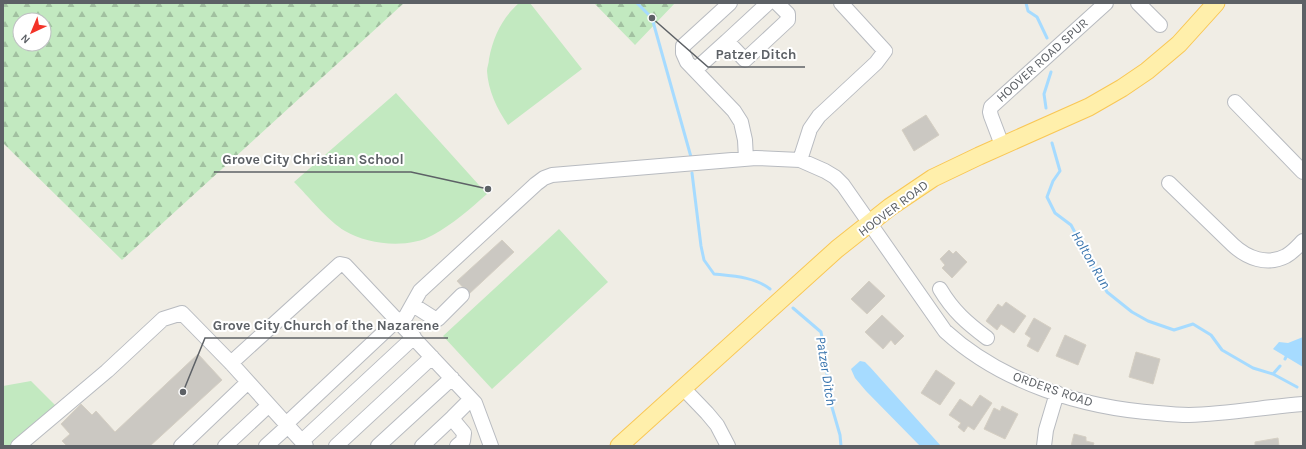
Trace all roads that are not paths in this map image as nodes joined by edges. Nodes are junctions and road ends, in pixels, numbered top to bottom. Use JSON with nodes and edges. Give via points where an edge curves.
{"nodes":[{"id":1,"x":730,"y":3,"type":"edge"},
{"id":2,"x":768,"y":3,"type":"edge"},
{"id":3,"x":777,"y":3,"type":"edge"},
{"id":4,"x":841,"y":3,"type":"edge"},
{"id":5,"x":1106,"y":3,"type":"edge"},
{"id":6,"x":1138,"y":3,"type":"edge"},
{"id":7,"x":1216,"y":3,"type":"edge"},
{"id":8,"x":1160,"y":25,"type":"dead end"},
{"id":9,"x":727,"y":41,"type":"junction"},
{"id":10,"x":695,"y":70,"type":"junction"},
{"id":11,"x":1235,"y":102,"type":"dead end"},
{"id":12,"x":1002,"y":145,"type":"junction"},
{"id":13,"x":746,"y":158,"type":"junction"},
{"id":14,"x":800,"y":160,"type":"junction"},
{"id":15,"x":1303,"y":172,"type":"edge"},
{"id":16,"x":1169,"y":183,"type":"dead end"},
{"id":17,"x":870,"y":224,"type":"junction"},
{"id":18,"x":1303,"y":241,"type":"edge"},
{"id":19,"x":940,"y":289,"type":"dead end"},
{"id":20,"x":462,"y":295,"type":"dead end"},
{"id":21,"x":413,"y":305,"type":"junction"},
{"id":22,"x":398,"y":321,"type":"junction"},
{"id":23,"x":966,"y":323,"type":"junction"},
{"id":24,"x":414,"y":337,"type":"junction"},
{"id":25,"x":987,"y":338,"type":"dead end"},
{"id":26,"x":953,"y":339,"type":"junction"},
{"id":27,"x":432,"y":358,"type":"junction"},
{"id":28,"x":231,"y":363,"type":"junction"},
{"id":29,"x":452,"y":378,"type":"junction"},
{"id":30,"x":248,"y":382,"type":"junction"},
{"id":31,"x":683,"y":388,"type":"junction"},
{"id":32,"x":1057,"y":393,"type":"junction"},
{"id":33,"x":471,"y":399,"type":"junction"},
{"id":34,"x":1303,"y":404,"type":"edge"},
{"id":35,"x":269,"y":405,"type":"junction"},
{"id":36,"x":454,"y":417,"type":"junction"},
{"id":37,"x":287,"y":425,"type":"junction"},
{"id":38,"x":303,"y":444,"type":"edge"},
{"id":39,"x":18,"y":446,"type":"edge"},
{"id":40,"x":181,"y":446,"type":"edge"},
{"id":41,"x":225,"y":446,"type":"edge"},
{"id":42,"x":266,"y":446,"type":"edge"},
{"id":43,"x":336,"y":446,"type":"edge"},
{"id":44,"x":378,"y":446,"type":"edge"},
{"id":45,"x":422,"y":446,"type":"edge"},
{"id":46,"x":457,"y":446,"type":"edge"},
{"id":47,"x":491,"y":446,"type":"edge"},
{"id":48,"x":620,"y":446,"type":"edge"},
{"id":49,"x":728,"y":446,"type":"edge"},
{"id":50,"x":1044,"y":446,"type":"edge"}],
"edges":[{"from":1,"to":10,"type":"street","via":[[683,46],[687,62]]},
{"from":2,"to":9,"type":"street"},
{"from":3,"to":9,"type":"street","via":[[788,14],[788,20],[745,60]]},
{"from":4,"to":14,"type":"street","via":[[885,51],[876,63],[819,116],[810,129]]},
{"from":5,"to":12,"type":"street","name":"HOOVER ROAD SPUR","via":[[991,107],[991,116]]},
{"from":6,"to":8,"type":"street"},
{"from":7,"to":12,"type":"main road","name":"HOOVER ROAD","via":[[1179,44],[1132,81],[1089,107]]},
{"from":9,"to":10,"type":"street"},
{"from":10,"to":13,"type":"street","via":[[734,111],[741,122]]},
{"from":11,"to":15,"type":"street"},
{"from":12,"to":17,"type":"main road","name":"HOOVER ROAD","via":[[922,184]]},
{"from":13,"to":14,"type":"street"},
{"from":13,"to":21,"type":"street","via":[[552,175],[544,178],[420,291]]},
{"from":14,"to":17,"type":"street","name":"ORDERS ROAD","via":[[835,177]]},
{"from":16,"to":18,"type":"street","via":[[1232,245],[1249,257],[1268,260],[1285,256]]},
{"from":17,"to":26,"type":"street","name":"ORDERS ROAD","via":[[936,320]]},
{"from":17,"to":31,"type":"main road","name":"HOOVER ROAD","via":[[837,249]]},
{"from":19,"to":23,"type":"street"},
{"from":20,"to":21,"type":"street","via":[[438,319]]},
{"from":21,"to":22,"type":"street","via":[[406,316]]},
{"from":22,"to":24,"type":"street"},
{"from":22,"to":28,"type":"street","via":[[345,265],[340,264]]},
{"from":22,"to":37,"type":"street"},
{"from":23,"to":25,"type":"street"},
{"from":23,"to":26,"type":"street"},
{"from":24,"to":27,"type":"street"},
{"from":24,"to":38,"type":"street"},
{"from":26,"to":32,"type":"street","name":"ORDERS ROAD","via":[[1005,372]]},
{"from":27,"to":29,"type":"street"},
{"from":27,"to":43,"type":"street"},
{"from":28,"to":30,"type":"street"},
{"from":28,"to":39,"type":"street","via":[[182,313],[163,319],[107,371]]},
{"from":29,"to":33,"type":"street"},
{"from":29,"to":44,"type":"street"},
{"from":30,"to":35,"type":"street"},
{"from":30,"to":40,"type":"street"},
{"from":31,"to":48,"type":"main road","name":"HOOVER ROAD"},
{"from":31,"to":49,"type":"street","via":[[717,425]]},
{"from":32,"to":34,"type":"street","name":"ORDERS ROAD","via":[[1130,411],[1187,415]]},
{"from":32,"to":50,"type":"street"},
{"from":33,"to":36,"type":"street"},
{"from":33,"to":47,"type":"street","via":[[475,402]]},
{"from":35,"to":37,"type":"street"},
{"from":35,"to":41,"type":"street"},
{"from":36,"to":45,"type":"street"},
{"from":36,"to":46,"type":"street","via":[[454,421],[464,433],[463,441]]},
{"from":37,"to":38,"type":"street"},
{"from":37,"to":42,"type":"street"}]}
